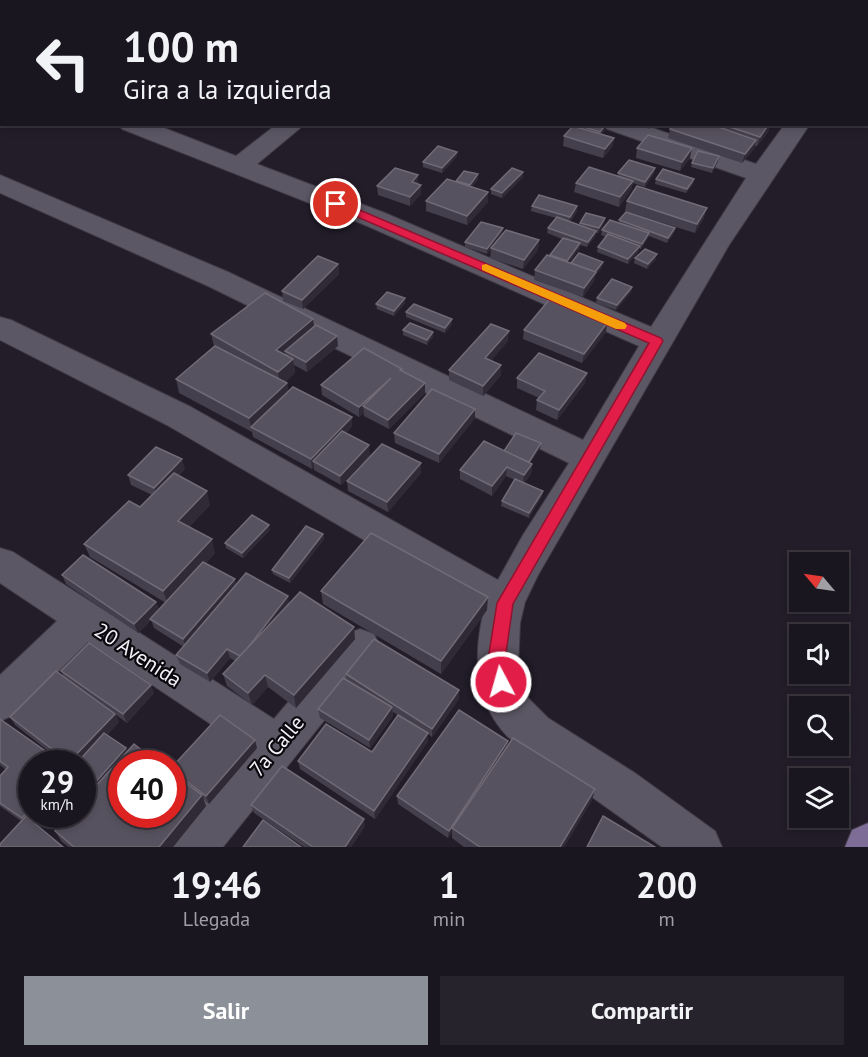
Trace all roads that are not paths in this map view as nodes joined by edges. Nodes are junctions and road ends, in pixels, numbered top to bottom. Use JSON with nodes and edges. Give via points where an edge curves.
{"nodes":[{"id":1,"x":136,"y":126,"type":"edge"},
{"id":2,"x":290,"y":126,"type":"edge"},
{"id":3,"x":622,"y":126,"type":"edge"},
{"id":4,"x":796,"y":126,"type":"edge"},
{"id":5,"x":240,"y":165,"type":"junction"},
{"id":6,"x":760,"y":174,"type":"junction"},
{"id":7,"x":0,"y":183,"type":"edge"},
{"id":8,"x":0,"y":327,"type":"edge"},
{"id":9,"x":656,"y":341,"type":"junction"},
{"id":10,"x":590,"y":458,"type":"junction"},
{"id":11,"x":0,"y":563,"type":"edge"},
{"id":12,"x":505,"y":603,"type":"junction"},
{"id":13,"x":84,"y":620,"type":"junction"},
{"id":14,"x":360,"y":646,"type":"dead end"},
{"id":15,"x":0,"y":702,"type":"edge"},
{"id":16,"x":278,"y":745,"type":"junction"},
{"id":17,"x":194,"y":847,"type":"edge"},
{"id":18,"x":699,"y":847,"type":"edge"}],
"edges":[{"from":1,"to":5,"type":"street"},
{"from":2,"to":5,"type":"street"},
{"from":3,"to":6,"type":"street"},
{"from":4,"to":6,"type":"street"},
{"from":5,"to":9,"type":"street"},
{"from":6,"to":9,"type":"street"},
{"from":7,"to":10,"type":"street","via":[[218,279]]},
{"from":8,"to":12,"type":"street","via":[[179,416]]},
{"from":9,"to":10,"type":"street"},
{"from":10,"to":12,"type":"street"},
{"from":11,"to":13,"type":"street","name":"20 Avenida"},
{"from":12,"to":18,"type":"street","via":[[497,660],[505,703],[531,730]]},
{"from":13,"to":15,"type":"street"},
{"from":13,"to":16,"type":"street","name":"20 Avenida"},
{"from":14,"to":16,"type":"street","name":"7a Calle"},
{"from":16,"to":17,"type":"street","name":"7a Calle"}]}
